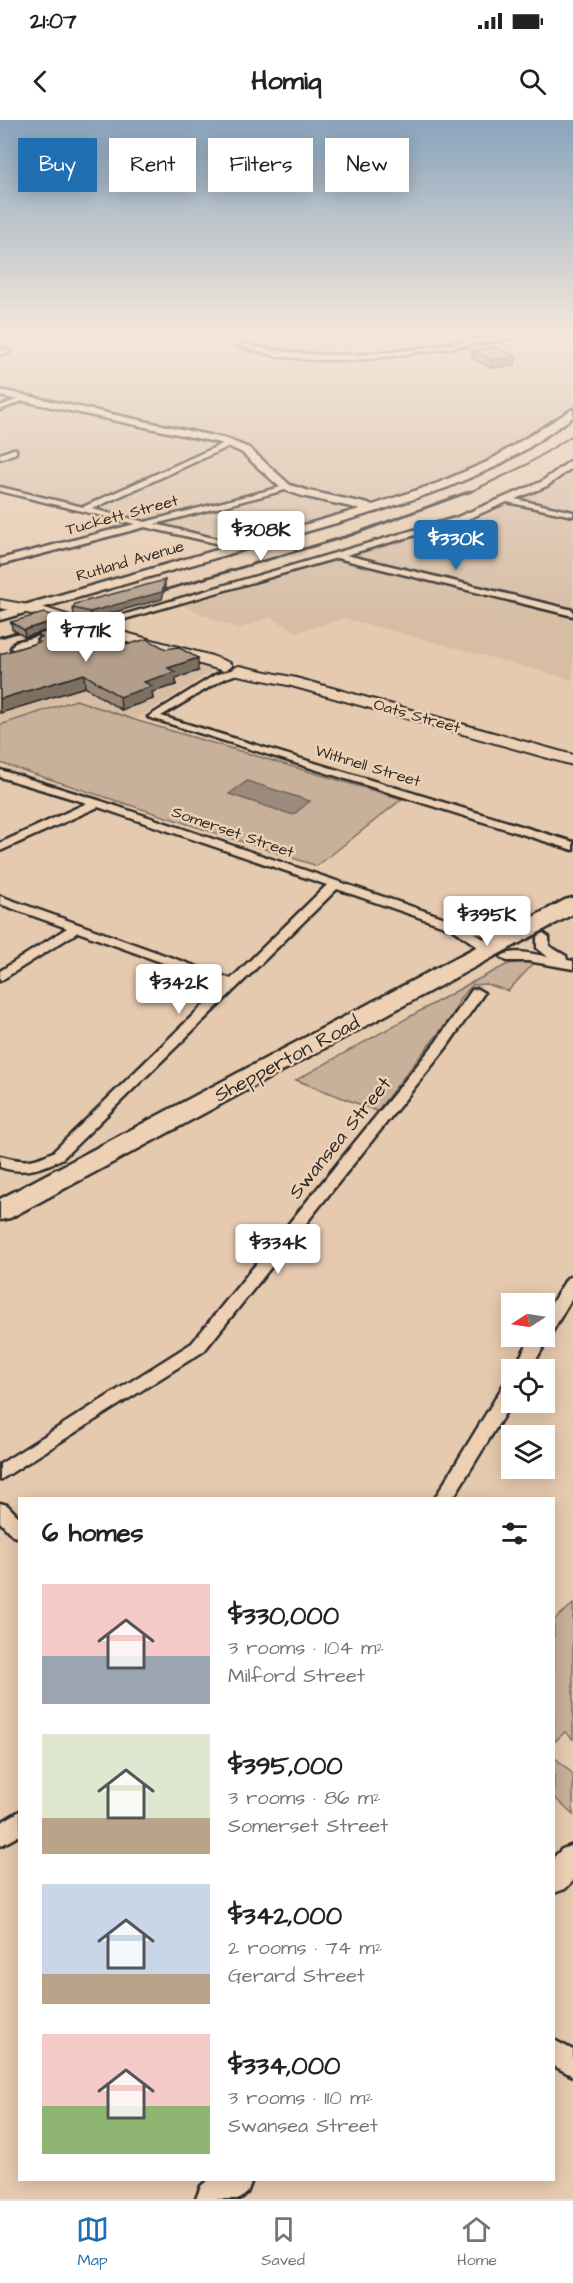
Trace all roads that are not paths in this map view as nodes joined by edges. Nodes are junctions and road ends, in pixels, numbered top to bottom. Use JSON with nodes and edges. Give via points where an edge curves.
{"nodes":[{"id":1,"x":166,"y":429,"type":"edge"},
{"id":2,"x":548,"y":429,"type":"edge"},
{"id":3,"x":229,"y":443,"type":"junction"},
{"id":4,"x":13,"y":451,"type":"dead end"},
{"id":5,"x":0,"y":457,"type":"edge"},
{"id":6,"x":573,"y":464,"type":"edge"},
{"id":7,"x":286,"y":487,"type":"junction"},
{"id":8,"x":0,"y":489,"type":"edge"},
{"id":9,"x":507,"y":500,"type":"junction"},
{"id":10,"x":85,"y":509,"type":"junction"},
{"id":11,"x":374,"y":509,"type":"junction"},
{"id":12,"x":573,"y":514,"type":"edge"},
{"id":13,"x":147,"y":524,"type":"junction"},
{"id":14,"x":238,"y":547,"type":"junction"},
{"id":15,"x":333,"y":555,"type":"junction"},
{"id":16,"x":0,"y":562,"type":"edge"},
{"id":17,"x":0,"y":599,"type":"edge"},
{"id":18,"x":0,"y":604,"type":"edge"},
{"id":19,"x":29,"y":608,"type":"junction"},
{"id":20,"x":573,"y":613,"type":"edge"},
{"id":21,"x":0,"y":615,"type":"edge"},
{"id":22,"x":87,"y":627,"type":"junction"},
{"id":23,"x":11,"y":650,"type":"edge"},
{"id":24,"x":231,"y":669,"type":"junction"},
{"id":25,"x":573,"y":760,"type":"edge"},
{"id":26,"x":0,"y":772,"type":"edge"},
{"id":27,"x":97,"y":803,"type":"junction"},
{"id":28,"x":573,"y":846,"type":"edge"},
{"id":29,"x":0,"y":847,"type":"edge"},
{"id":30,"x":335,"y":884,"type":"junction"},
{"id":31,"x":0,"y":900,"type":"edge"},
{"id":32,"x":573,"y":905,"type":"edge"},
{"id":33,"x":573,"y":920,"type":"edge"},
{"id":34,"x":454,"y":925,"type":"junction"},
{"id":35,"x":75,"y":929,"type":"junction"},
{"id":36,"x":532,"y":936,"type":"junction"},
{"id":37,"x":496,"y":955,"type":"junction"},
{"id":38,"x":573,"y":965,"type":"edge"},
{"id":39,"x":0,"y":977,"type":"edge"},
{"id":40,"x":233,"y":984,"type":"junction"},
{"id":41,"x":477,"y":993,"type":"dead end"},
{"id":42,"x":0,"y":1161,"type":"edge"},
{"id":43,"x":0,"y":1211,"type":"edge"},
{"id":44,"x":0,"y":1224,"type":"edge"},
{"id":45,"x":573,"y":1282,"type":"edge"},
{"id":46,"x":555,"y":1312,"type":"edge"},
{"id":47,"x":501,"y":1404,"type":"edge"},
{"id":48,"x":0,"y":1473,"type":"edge"},
{"id":49,"x":445,"y":1497,"type":"edge"},
{"id":50,"x":0,"y":1510,"type":"edge"},
{"id":51,"x":18,"y":1529,"type":"edge"},
{"id":52,"x":18,"y":1822,"type":"edge"},
{"id":53,"x":0,"y":1836,"type":"edge"},
{"id":54,"x":573,"y":1860,"type":"edge"},
{"id":55,"x":555,"y":1877,"type":"edge"},
{"id":56,"x":555,"y":2053,"type":"edge"},
{"id":57,"x":573,"y":2064,"type":"edge"},
{"id":58,"x":233,"y":2181,"type":"edge"},
{"id":59,"x":214,"y":2199,"type":"edge"}],
"edges":[{"from":1,"to":3,"type":"street"},
{"from":2,"to":11,"type":"street","name":"Rutland Avenue","via":[[488,466]]},
{"from":3,"to":7,"type":"street","via":[[245,450]]},
{"from":3,"to":10,"type":"street"},
{"from":4,"to":5,"type":"street"},
{"from":6,"to":9,"type":"street"},
{"from":7,"to":11,"type":"street"},
{"from":7,"to":13,"type":"street","name":"Tuckett Street"},
{"from":8,"to":10,"type":"street"},
{"from":9,"to":12,"type":"street"},
{"from":9,"to":15,"type":"street","via":[[458,520]]},
{"from":10,"to":13,"type":"street"},
{"from":11,"to":14,"type":"street","name":"Rutland Avenue"},
{"from":13,"to":14,"type":"street"},
{"from":13,"to":16,"type":"street","name":"Tuckett Street"},
{"from":14,"to":19,"type":"street","name":"Rutland Avenue"},
{"from":15,"to":20,"type":"street"},
{"from":15,"to":22,"type":"street"},
{"from":17,"to":19,"type":"main road","name":"Oats Street"},
{"from":18,"to":19,"type":"main road","name":"Oats Street"},
{"from":19,"to":21,"type":"street","name":"Rutland Avenue"},
{"from":19,"to":22,"type":"main road","name":"Oats Street"},
{"from":22,"to":23,"type":"street"},
{"from":22,"to":24,"type":"main road","name":"Oats Street"},
{"from":24,"to":25,"type":"main road","name":"Oats Street"},
{"from":24,"to":28,"type":"street","name":"Withnell Street","via":[[153,717]]},
{"from":26,"to":27,"type":"street","name":"Somerset Street"},
{"from":27,"to":29,"type":"street"},
{"from":27,"to":30,"type":"street","name":"Somerset Street"},
{"from":30,"to":34,"type":"street","name":"Somerset Street"},
{"from":30,"to":40,"type":"street"},
{"from":31,"to":35,"type":"street"},
{"from":32,"to":36,"type":"highway","name":"Shepperton Road"},
{"from":33,"to":36,"type":"highway","name":"Shepperton Road"},
{"from":34,"to":36,"type":"street","name":"Somerset Street"},
{"from":34,"to":37,"type":"street","name":"Somerset Street"},
{"from":35,"to":39,"type":"street"},
{"from":35,"to":40,"type":"street"},
{"from":36,"to":37,"type":"highway","name":"Shepperton Road"},
{"from":36,"to":38,"type":"street","via":[[543,948]]},
{"from":37,"to":38,"type":"street"},
{"from":37,"to":43,"type":"highway","name":"Shepperton Road"},
{"from":37,"to":44,"type":"highway","name":"Shepperton Road"},
{"from":40,"to":42,"type":"street","via":[[58,1155],[37,1166],[11,1167]]},
{"from":41,"to":48,"type":"street","name":"Swansea Street","via":[[441,1045],[198,1347]]},
{"from":45,"to":46,"type":"street"},
{"from":47,"to":49,"type":"street"},
{"from":50,"to":51,"type":"street"},
{"from":52,"to":53,"type":"street"},
{"from":54,"to":55,"type":"street"},
{"from":56,"to":57,"type":"street"},
{"from":58,"to":59,"type":"street"}]}
